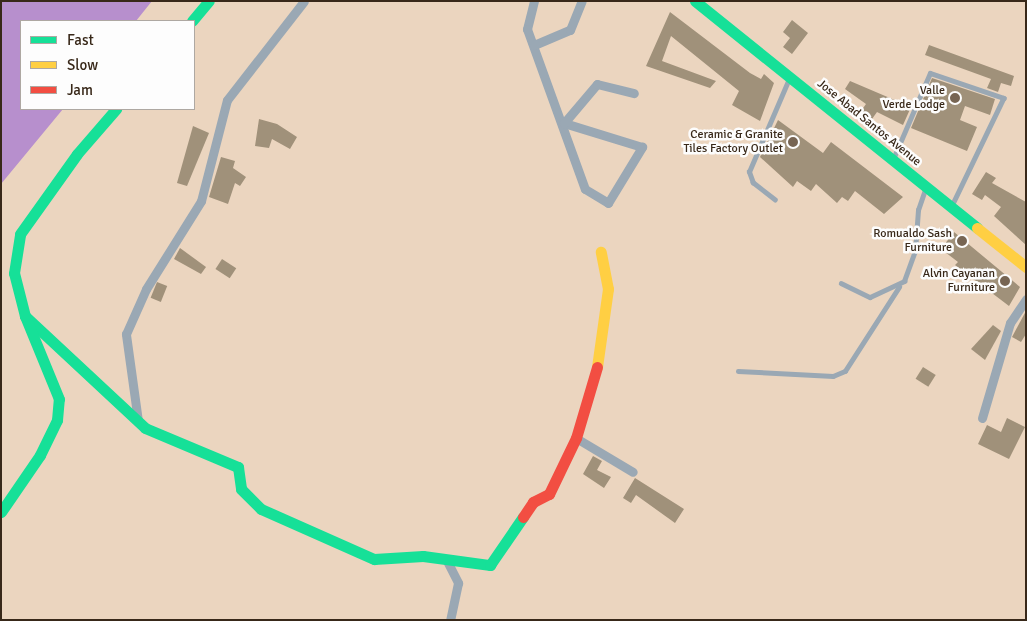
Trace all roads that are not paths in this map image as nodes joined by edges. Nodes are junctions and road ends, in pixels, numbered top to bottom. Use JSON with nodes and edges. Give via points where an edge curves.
{"nodes":[{"id":1,"x":209,"y":1,"type":"edge"},
{"id":2,"x":304,"y":1,"type":"edge"},
{"id":3,"x":534,"y":1,"type":"edge"},
{"id":4,"x":582,"y":1,"type":"edge"},
{"id":5,"x":702,"y":3,"type":"edge"},
{"id":6,"x":193,"y":20,"type":"edge"},
{"id":7,"x":534,"y":45,"type":"junction"},
{"id":8,"x":790,"y":77,"type":"junction"},
{"id":9,"x":634,"y":92,"type":"dead end"},
{"id":10,"x":115,"y":110,"type":"edge"},
{"id":11,"x":564,"y":123,"type":"junction"},
{"id":12,"x":893,"y":160,"type":"junction"},
{"id":13,"x":926,"y":188,"type":"junction"},
{"id":14,"x":775,"y":200,"type":"dead end"},
{"id":15,"x":950,"y":208,"type":"junction"},
{"id":16,"x":601,"y":252,"type":"dead end"},
{"id":17,"x":1026,"y":267,"type":"edge"},
{"id":18,"x":841,"y":282,"type":"dead end"},
{"id":19,"x":899,"y":286,"type":"junction"},
{"id":20,"x":1026,"y":299,"type":"edge"},
{"id":21,"x":25,"y":316,"type":"junction"},
{"id":22,"x":738,"y":371,"type":"dead end"},
{"id":23,"x":982,"y":418,"type":"dead end"},
{"id":24,"x":139,"y":422,"type":"junction"},
{"id":25,"x":576,"y":438,"type":"junction"},
{"id":26,"x":633,"y":472,"type":"dead end"},
{"id":27,"x":1,"y":512,"type":"edge"},
{"id":28,"x":446,"y":559,"type":"junction"},
{"id":29,"x":450,"y":620,"type":"edge"}],
"edges":[{"from":1,"to":6,"type":"main road"},
{"from":2,"to":24,"type":"street","via":[[226,100],[202,201],[146,289],[126,334]]},
{"from":3,"to":7,"type":"street","via":[[527,16]]},
{"from":4,"to":7,"type":"street","via":[[570,30]]},
{"from":5,"to":8,"type":"main road","name":"Jose Abad Santos Avenue"},
{"from":7,"to":11,"type":"street"},
{"from":8,"to":12,"type":"main road","name":"Jose Abad Santos Avenue"},
{"from":8,"to":14,"type":"lane","via":[[749,172],[753,183]]},
{"from":9,"to":11,"type":"street","via":[[597,84]]},
{"from":10,"to":21,"type":"main road","via":[[77,154],[20,234],[14,273]]},
{"from":11,"to":11,"type":"street","via":[[642,147],[608,203],[585,188]]},
{"from":12,"to":13,"type":"main road","name":"Jose Abad Santos Avenue"},
{"from":12,"to":15,"type":"lane","via":[[930,73],[1004,98]]},
{"from":13,"to":15,"type":"main road","name":"Jose Abad Santos Avenue"},
{"from":13,"to":19,"type":"lane","via":[[918,210],[915,251]]},
{"from":15,"to":17,"type":"main road","name":"Jose Abad Santos Avenue"},
{"from":16,"to":25,"type":"main road","via":[[608,289],[601,354]]},
{"from":18,"to":19,"type":"lane","via":[[870,297]]},
{"from":19,"to":22,"type":"lane","via":[[845,371],[833,376]]},
{"from":20,"to":23,"type":"street","via":[[1010,323]]},
{"from":21,"to":24,"type":"main road"},
{"from":21,"to":27,"type":"main road","via":[[57,389],[57,420],[40,455]]},
{"from":24,"to":28,"type":"main road","via":[[238,467],[242,489],[254,504],[358,554],[390,560],[423,556]]},
{"from":25,"to":26,"type":"street"},
{"from":25,"to":28,"type":"main road","via":[[549,494],[533,502],[490,564]]},
{"from":28,"to":29,"type":"street","via":[[458,583]]}]}
